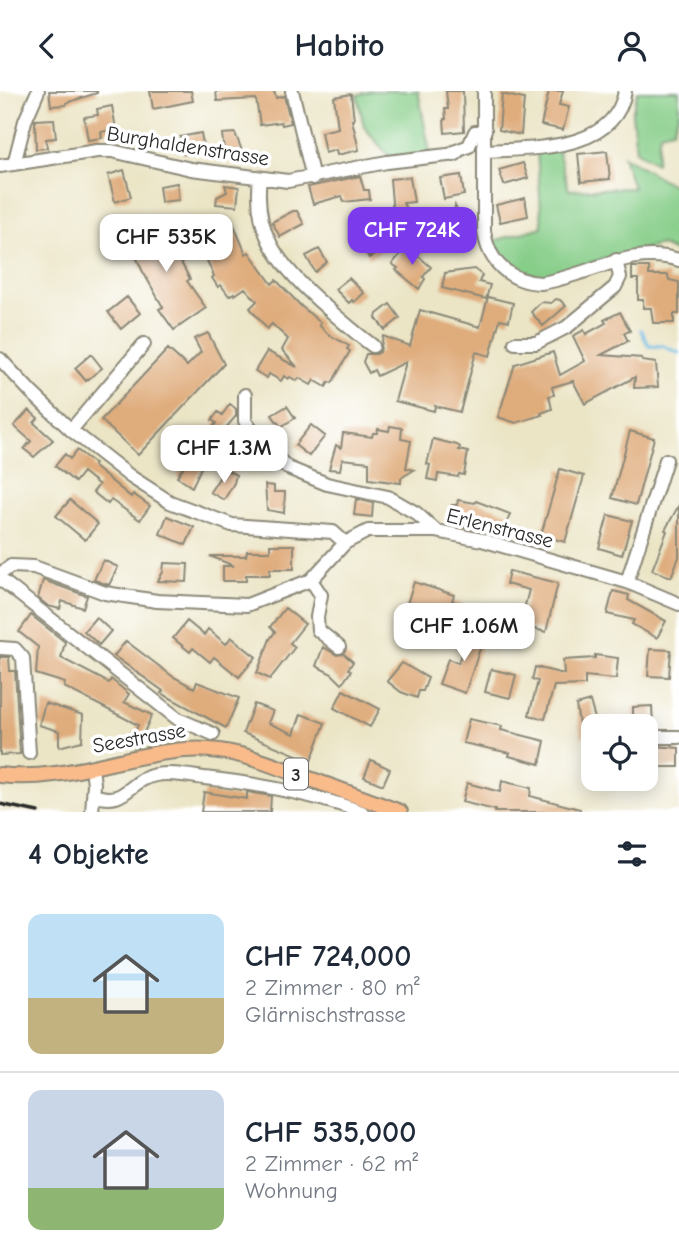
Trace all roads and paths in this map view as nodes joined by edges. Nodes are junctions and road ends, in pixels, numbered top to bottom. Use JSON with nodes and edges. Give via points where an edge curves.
{"nodes":[{"id":1,"x":38,"y":91,"type":"edge"},
{"id":2,"x":292,"y":91,"type":"edge"},
{"id":3,"x":484,"y":91,"type":"edge"},
{"id":4,"x":625,"y":91,"type":"edge"},
{"id":5,"x":485,"y":129,"type":"junction"},
{"id":6,"x":484,"y":151,"type":"junction"},
{"id":7,"x":14,"y":164,"type":"junction"},
{"id":8,"x":0,"y":166,"type":"edge"},
{"id":9,"x":260,"y":178,"type":"junction"},
{"id":10,"x":313,"y":178,"type":"junction"},
{"id":11,"x":616,"y":260,"type":"junction"},
{"id":12,"x":679,"y":260,"type":"edge"},
{"id":13,"x":515,"y":343,"type":"dead end"},
{"id":14,"x":144,"y":344,"type":"dead end"},
{"id":15,"x":373,"y":346,"type":"dead end"},
{"id":16,"x":0,"y":359,"type":"edge"},
{"id":17,"x":245,"y":395,"type":"dead end"},
{"id":18,"x":71,"y":430,"type":"junction"},
{"id":19,"x":666,"y":460,"type":"dead end"},
{"id":20,"x":436,"y":531,"type":"junction"},
{"id":21,"x":345,"y":543,"type":"junction"},
{"id":22,"x":0,"y":573,"type":"edge"},
{"id":23,"x":0,"y":579,"type":"edge"},
{"id":24,"x":311,"y":580,"type":"junction"},
{"id":25,"x":627,"y":582,"type":"junction"},
{"id":26,"x":678,"y":599,"type":"edge"},
{"id":27,"x":339,"y":647,"type":"dead end"},
{"id":28,"x":0,"y":648,"type":"edge"},
{"id":29,"x":213,"y":734,"type":"dead end"},
{"id":30,"x":658,"y":737,"type":"edge"},
{"id":31,"x":679,"y":737,"type":"edge"},
{"id":32,"x":29,"y":753,"type":"dead end"},
{"id":33,"x":92,"y":768,"type":"junction"},
{"id":34,"x":0,"y":775,"type":"edge"},
{"id":35,"x":93,"y":805,"type":"edge"},
{"id":36,"x":362,"y":812,"type":"edge"},
{"id":37,"x":400,"y":812,"type":"edge"}],
"edges":[{"from":1,"to":7,"type":"street"},
{"from":2,"to":10,"type":"street"},
{"from":3,"to":5,"type":"street"},
{"from":4,"to":6,"type":"street","via":[[609,125],[590,135],[563,144]]},
{"from":5,"to":6,"type":"street"},
{"from":5,"to":10,"type":"street","name":"Burghaldenstrasse","via":[[475,132],[469,146],[454,155],[387,162]]},
{"from":6,"to":11,"type":"street","via":[[485,241],[506,272],[541,283]]},
{"from":7,"to":8,"type":"street","name":"Burghaldenstrasse"},
{"from":7,"to":9,"type":"street","name":"Burghaldenstrasse","via":[[112,151],[191,169]]},
{"from":9,"to":10,"type":"street","name":"Burghaldenstrasse"},
{"from":9,"to":15,"type":"street","via":[[260,216],[276,254],[304,287]]},
{"from":11,"to":12,"type":"street","via":[[639,255]]},
{"from":11,"to":13,"type":"street","via":[[620,277],[615,287],[567,327],[536,343]]},
{"from":14,"to":18,"type":"street"},
{"from":16,"to":18,"type":"street"},
{"from":17,"to":20,"type":"street","via":[[245,421],[288,468],[327,484],[388,497]]},
{"from":18,"to":21,"type":"street","via":[[170,502],[232,525],[333,532]]},
{"from":19,"to":25,"type":"street"},
{"from":20,"to":21,"type":"street","name":"Erlenstrasse","via":[[368,531]]},
{"from":20,"to":25,"type":"street","name":"Erlenstrasse"},
{"from":21,"to":24,"type":"street","name":"Erlenstrasse"},
{"from":22,"to":24,"type":"street","name":"Erlenstrasse","via":[[11,566],[34,567],[105,593],[158,601],[247,605]]},
{"from":23,"to":29,"type":"street","via":[[177,719]]},
{"from":24,"to":27,"type":"street","via":[[321,595],[318,630]]},
{"from":25,"to":26,"type":"street","name":"Erlenstrasse"},
{"from":28,"to":32,"type":"street","via":[[15,649],[23,658]]},
{"from":30,"to":31,"type":"street"},
{"from":33,"to":34,"type":"main road","name":"Seestrasse","number":"3"},
{"from":33,"to":35,"type":"street"},
{"from":33,"to":37,"type":"main road","name":"Seestrasse","number":"3","via":[[157,753],[221,749]]},
{"from":35,"to":36,"type":"street","via":[[132,789],[140,780],[178,775],[282,788]]}]}
